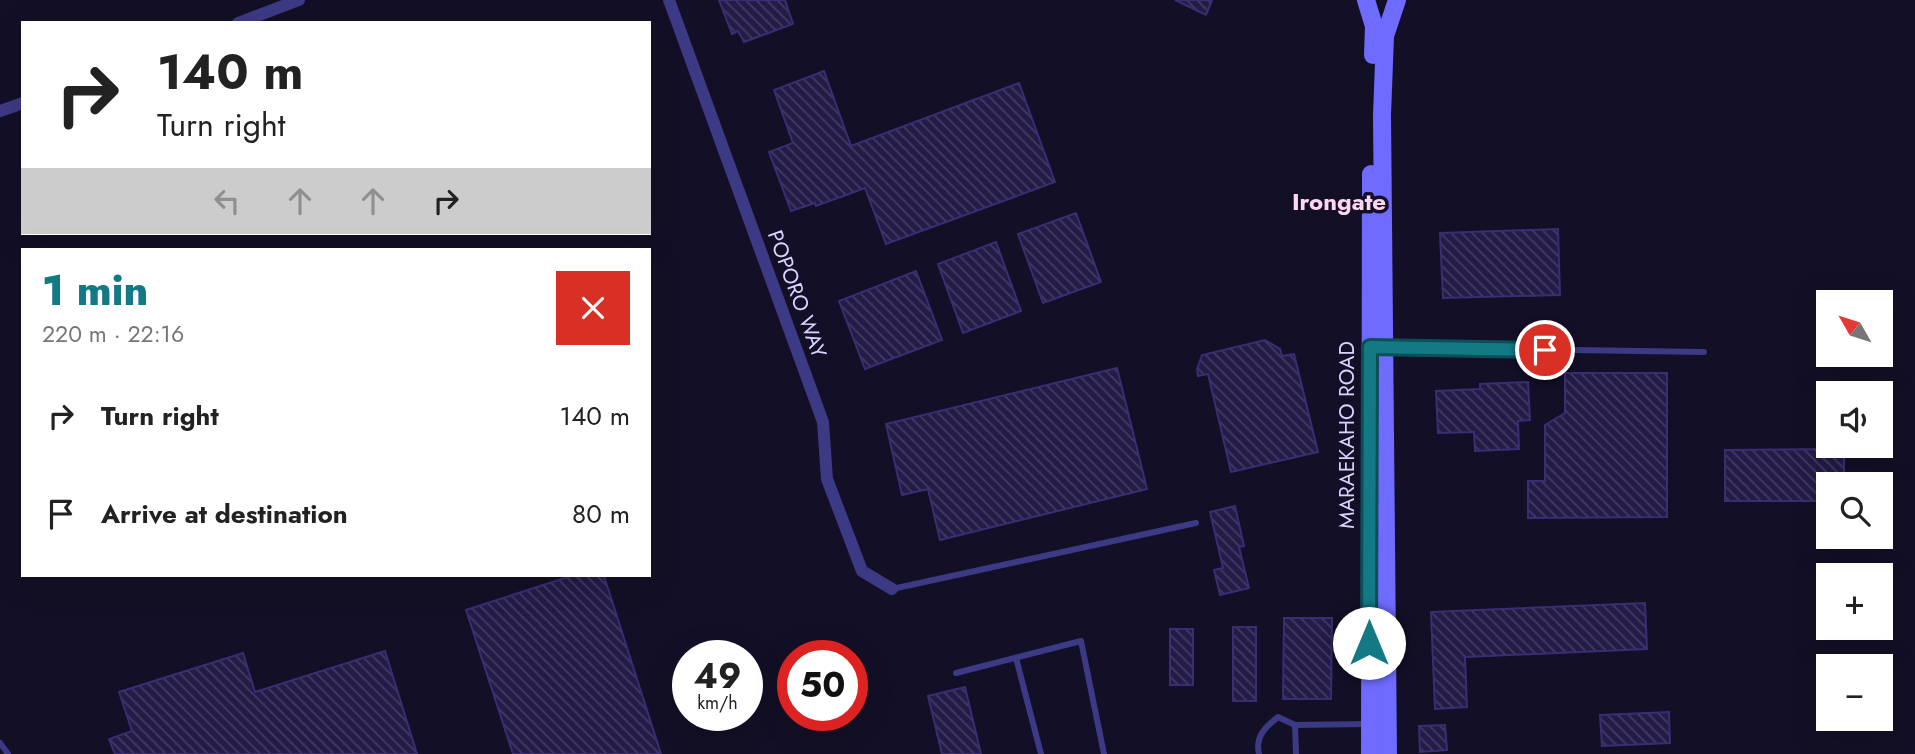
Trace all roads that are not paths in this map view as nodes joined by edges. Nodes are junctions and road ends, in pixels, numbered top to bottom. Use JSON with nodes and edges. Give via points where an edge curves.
{"nodes":[{"id":1,"x":299,"y":0,"type":"edge"},
{"id":2,"x":668,"y":0,"type":"edge"},
{"id":3,"x":1366,"y":0,"type":"edge"},
{"id":4,"x":1396,"y":0,"type":"edge"},
{"id":5,"x":243,"y":21,"type":"edge"},
{"id":6,"x":21,"y":104,"type":"edge"},
{"id":7,"x":0,"y":111,"type":"edge"},
{"id":8,"x":1376,"y":116,"type":"junction"},
{"id":9,"x":1377,"y":347,"type":"junction"},
{"id":10,"x":1704,"y":352,"type":"dead end"},
{"id":11,"x":1196,"y":523,"type":"dead end"},
{"id":12,"x":892,"y":589,"type":"joint"},
{"id":13,"x":1016,"y":658,"type":"junction"},
{"id":14,"x":956,"y":673,"type":"dead end"},
{"id":15,"x":1369,"y":724,"type":"junction"},
{"id":16,"x":1387,"y":724,"type":"junction"},
{"id":17,"x":1295,"y":725,"type":"junction"},
{"id":18,"x":0,"y":743,"type":"edge"},
{"id":19,"x":8,"y":754,"type":"edge"},
{"id":20,"x":1041,"y":754,"type":"edge"},
{"id":21,"x":1104,"y":754,"type":"edge"},
{"id":22,"x":1259,"y":754,"type":"edge"},
{"id":23,"x":1296,"y":754,"type":"edge"},
{"id":24,"x":1370,"y":754,"type":"edge"},
{"id":25,"x":1388,"y":754,"type":"edge"}],
"edges":[{"from":1,"to":5,"type":"street"},
{"from":2,"to":12,"type":"street","name":"POPORO WAY","via":[[823,422],[827,479],[862,571]]},
{"from":3,"to":8,"type":"main road","via":[[1374,26]]},
{"from":4,"to":8,"type":"main road","via":[[1385,36]]},
{"from":6,"to":7,"type":"street"},
{"from":8,"to":9,"type":"main road"},
{"from":9,"to":10,"type":"lane"},
{"from":9,"to":15,"type":"main road","name":"MARAEKAHO ROAD"},
{"from":9,"to":16,"type":"main road"},
{"from":11,"to":12,"type":"lane"},
{"from":13,"to":14,"type":"lane"},
{"from":13,"to":20,"type":"lane"},
{"from":13,"to":21,"type":"lane","via":[[1081,641]]},
{"from":15,"to":16,"type":"lane"},
{"from":15,"to":17,"type":"lane"},
{"from":15,"to":24,"type":"main road","name":"MARAEKAHO ROAD"},
{"from":16,"to":25,"type":"main road"},
{"from":17,"to":22,"type":"lane","via":[[1278,717],[1264,728]]},
{"from":17,"to":23,"type":"lane"},
{"from":18,"to":19,"type":"lane"}]}
